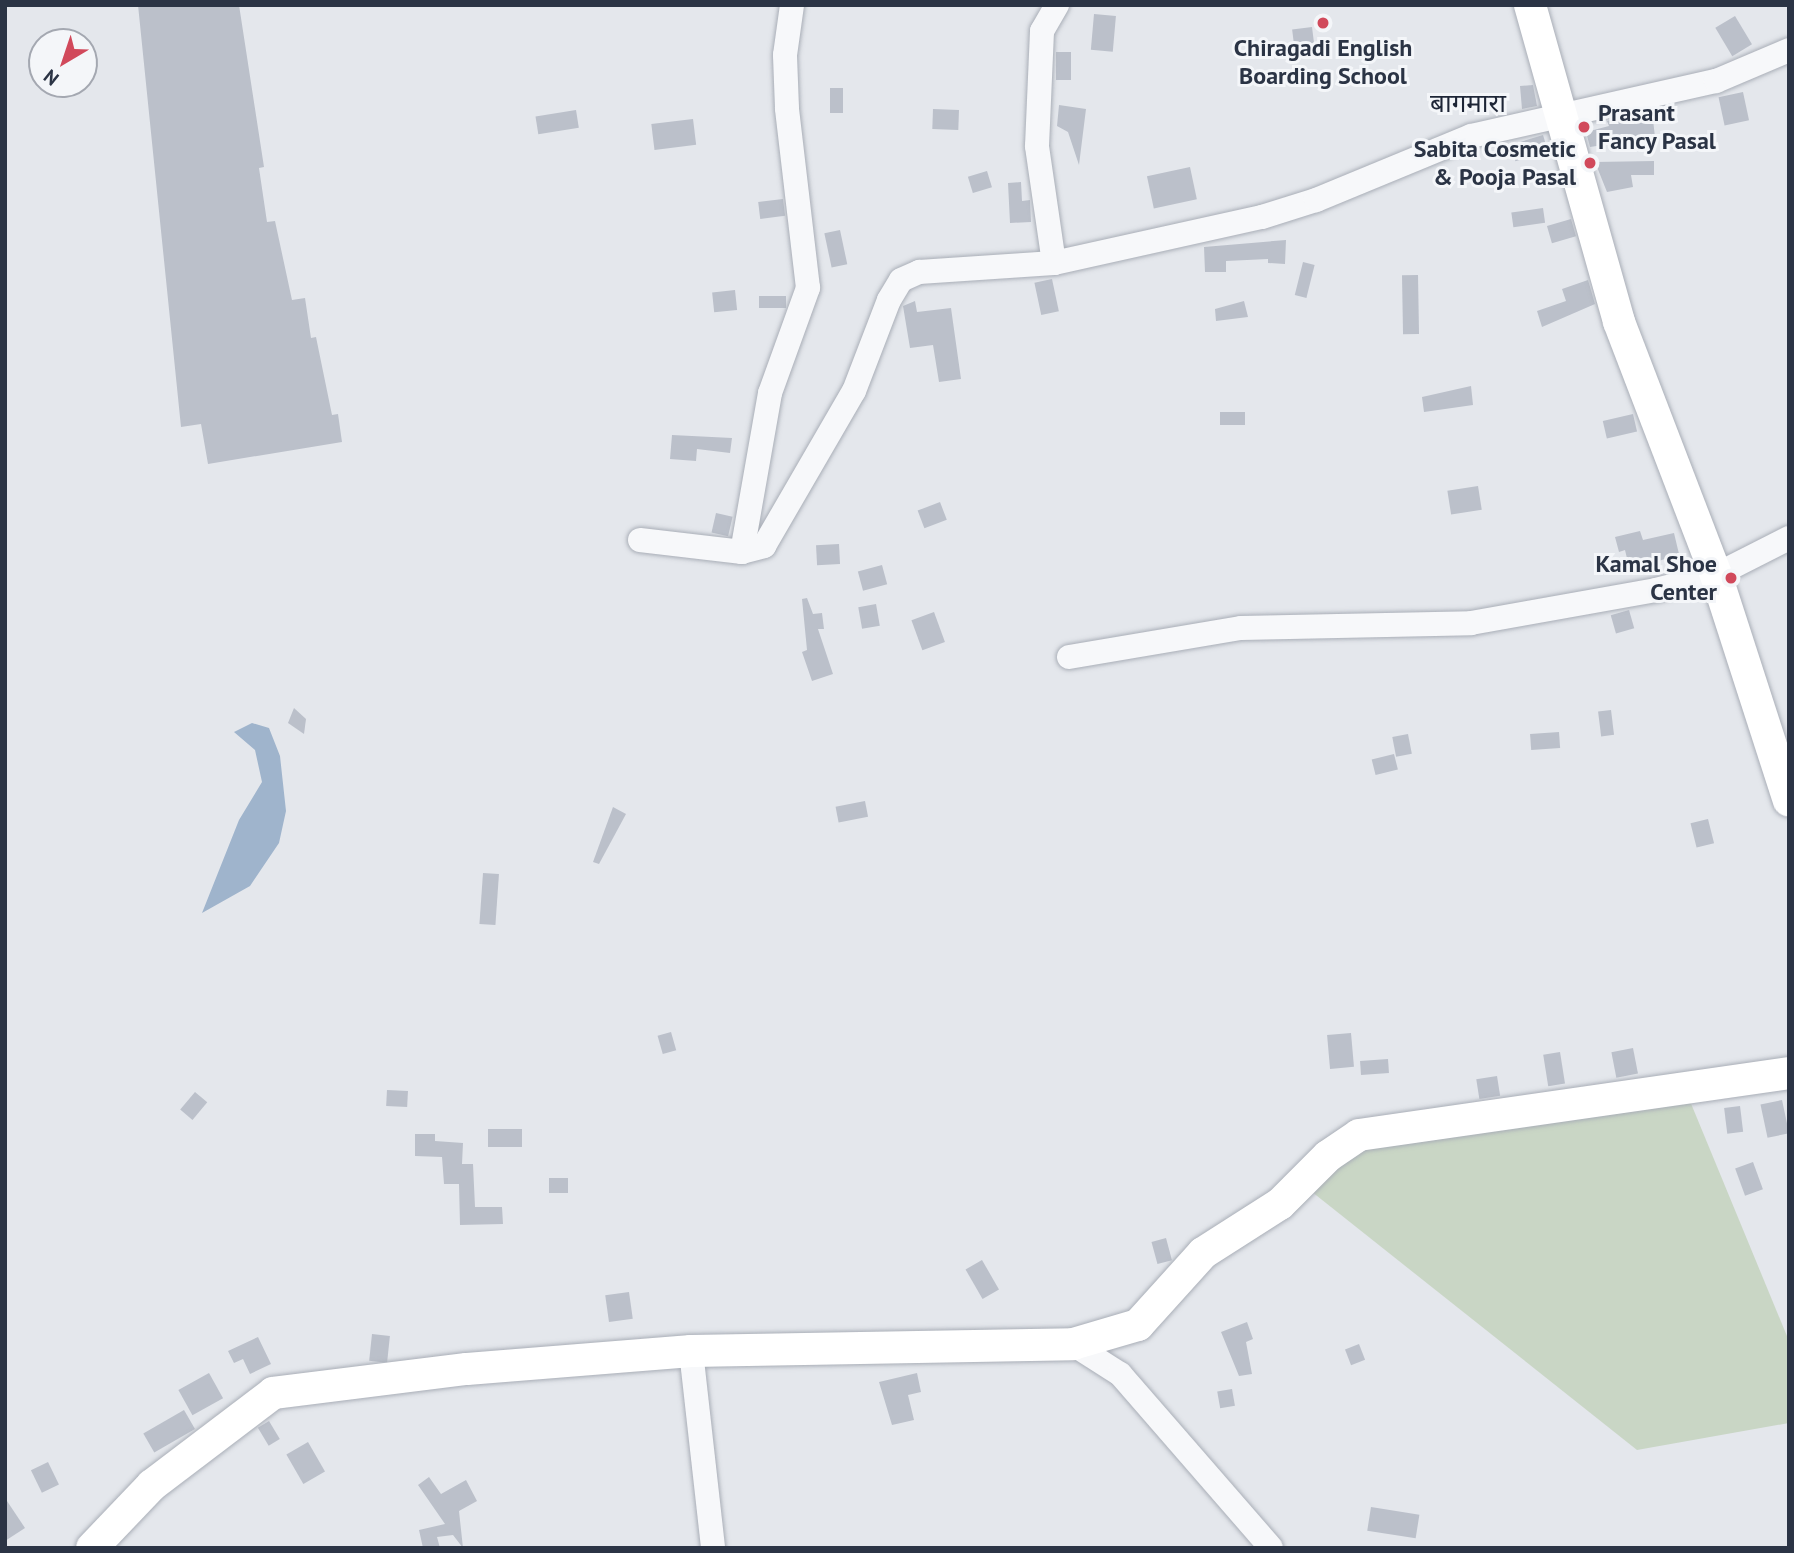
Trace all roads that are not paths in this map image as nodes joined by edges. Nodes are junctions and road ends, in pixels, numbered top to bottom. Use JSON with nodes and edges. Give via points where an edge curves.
{"nodes":[{"id":1,"x":792,"y":5,"type":"edge"},
{"id":2,"x":1057,"y":5,"type":"edge"},
{"id":3,"x":1530,"y":5,"type":"edge"},
{"id":4,"x":1789,"y":50,"type":"edge"},
{"id":5,"x":1562,"y":115,"type":"junction"},
{"id":6,"x":1054,"y":263,"type":"junction"},
{"id":7,"x":1789,"y":538,"type":"edge"},
{"id":8,"x":640,"y":540,"type":"dead end"},
{"id":9,"x":742,"y":552,"type":"junction"},
{"id":10,"x":1716,"y":575,"type":"junction"},
{"id":11,"x":1069,"y":657,"type":"dead end"},
{"id":12,"x":1789,"y":802,"type":"edge"},
{"id":13,"x":1789,"y":1073,"type":"edge"},
{"id":14,"x":1073,"y":1344,"type":"junction"},
{"id":15,"x":691,"y":1352,"type":"junction"},
{"id":16,"x":1247,"y":1525,"type":"junction"},
{"id":17,"x":92,"y":1548,"type":"edge"},
{"id":18,"x":713,"y":1548,"type":"edge"},
{"id":19,"x":1256,"y":1548,"type":"edge"},
{"id":20,"x":1271,"y":1548,"type":"edge"}],
"edges":[{"from":1,"to":9,"type":"street","via":[[785,55],[787,108],[808,288],[770,393]]},
{"from":2,"to":6,"type":"street","via":[[1041,41],[1037,146]]},
{"from":3,"to":5,"type":"main road"},
{"from":4,"to":5,"type":"street","via":[[1716,80]]},
{"from":5,"to":6,"type":"street","via":[[1471,136],[1316,200],[1262,217]]},
{"from":5,"to":10,"type":"main road","via":[[1619,322]]},
{"from":6,"to":9,"type":"street","via":[[919,272],[901,280],[854,391],[777,529],[764,546]]},
{"from":7,"to":10,"type":"street"},
{"from":8,"to":9,"type":"street"},
{"from":10,"to":11,"type":"street","via":[[1472,623],[1241,628]]},
{"from":10,"to":12,"type":"main road"},
{"from":13,"to":14,"type":"main road","via":[[1359,1135],[1335,1150],[1280,1204],[1203,1253],[1138,1325]]},
{"from":14,"to":15,"type":"main road"},
{"from":14,"to":16,"type":"street","via":[[1120,1374]]},
{"from":15,"to":17,"type":"main road","via":[[467,1370],[273,1393],[152,1485]]},
{"from":15,"to":18,"type":"street"},
{"from":16,"to":19,"type":"street"},
{"from":16,"to":20,"type":"street"}]}
